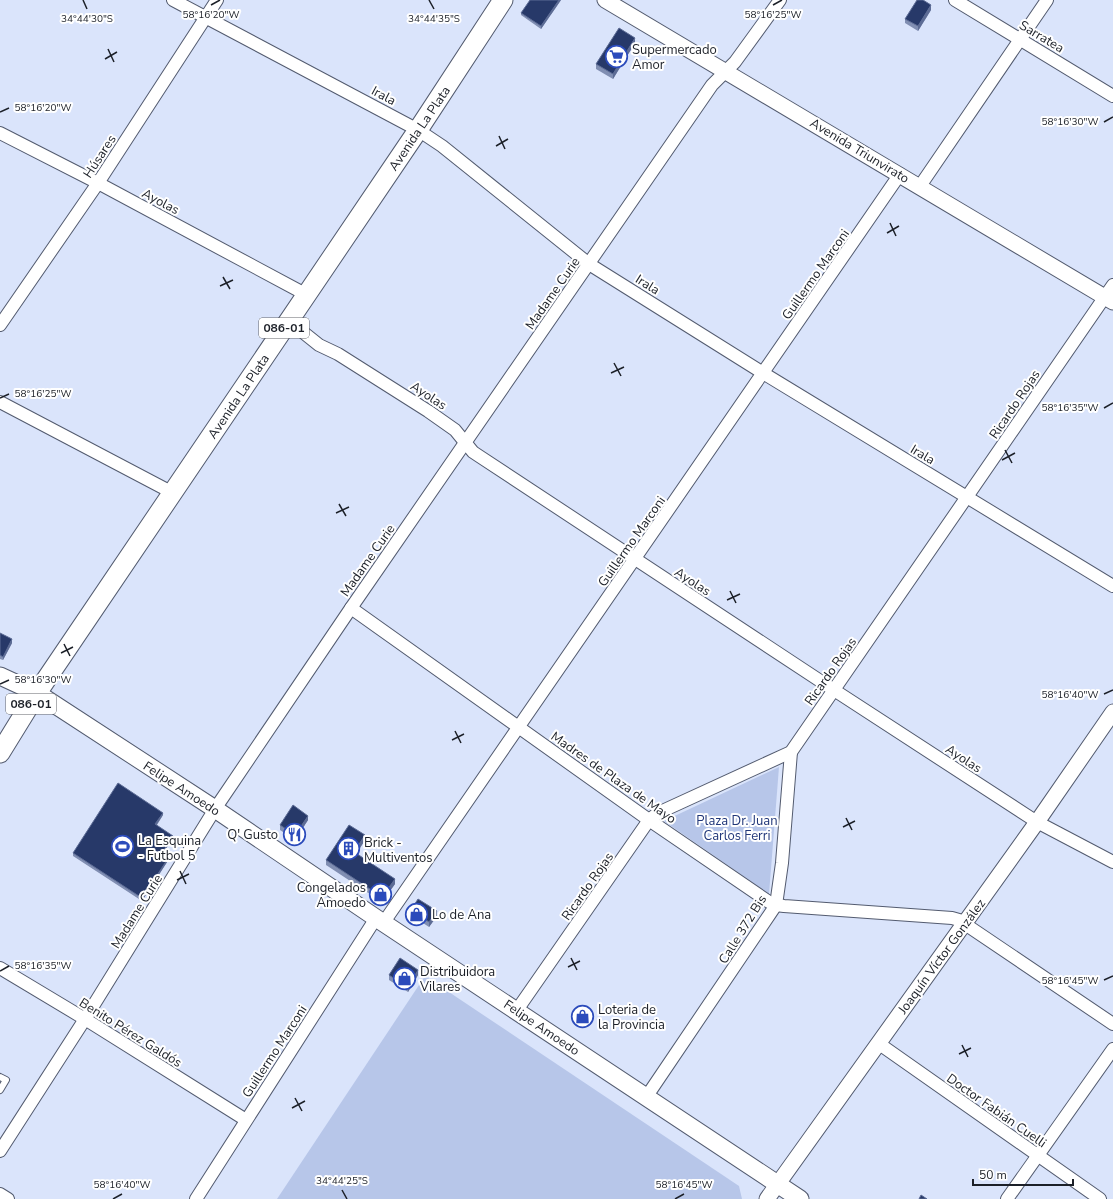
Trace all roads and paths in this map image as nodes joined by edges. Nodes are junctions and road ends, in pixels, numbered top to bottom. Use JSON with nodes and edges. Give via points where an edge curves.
{"nodes":[{"id":1,"x":173,"y":0,"type":"edge"},
{"id":2,"x":218,"y":0,"type":"edge"},
{"id":3,"x":503,"y":0,"type":"edge"},
{"id":4,"x":605,"y":0,"type":"edge"},
{"id":5,"x":780,"y":0,"type":"edge"},
{"id":6,"x":955,"y":0,"type":"edge"},
{"id":7,"x":1047,"y":0,"type":"edge"},
{"id":8,"x":206,"y":18,"type":"junction"},
{"id":9,"x":1020,"y":39,"type":"junction"},
{"id":10,"x":726,"y":71,"type":"junction"},
{"id":11,"x":1113,"y":96,"type":"edge"},
{"id":12,"x":418,"y":130,"type":"junction"},
{"id":13,"x":0,"y":133,"type":"edge"},
{"id":14,"x":900,"y":174,"type":"junction"},
{"id":15,"x":98,"y":183,"type":"junction"},
{"id":16,"x":920,"y":186,"type":"junction"},
{"id":17,"x":589,"y":264,"type":"junction"},
{"id":18,"x":1110,"y":294,"type":"edge"},
{"id":19,"x":307,"y":295,"type":"junction"},
{"id":20,"x":289,"y":321,"type":"junction"},
{"id":21,"x":0,"y":325,"type":"edge"},
{"id":22,"x":763,"y":373,"type":"junction"},
{"id":23,"x":0,"y":402,"type":"edge"},
{"id":24,"x":466,"y":441,"type":"junction"},
{"id":25,"x":173,"y":493,"type":"junction"},
{"id":26,"x":967,"y":497,"type":"junction"},
{"id":27,"x":635,"y":559,"type":"junction"},
{"id":28,"x":1113,"y":586,"type":"edge"},
{"id":29,"x":351,"y":608,"type":"junction"},
{"id":30,"x":0,"y":676,"type":"edge"},
{"id":31,"x":834,"y":690,"type":"junction"},
{"id":32,"x":37,"y":694,"type":"junction"},
{"id":33,"x":1113,"y":712,"type":"edge"},
{"id":34,"x":519,"y":727,"type":"junction"},
{"id":35,"x":791,"y":752,"type":"junction"},
{"id":36,"x":0,"y":753,"type":"edge"},
{"id":37,"x":215,"y":809,"type":"junction"},
{"id":38,"x":650,"y":820,"type":"junction"},
{"id":39,"x":1037,"y":822,"type":"junction"},
{"id":40,"x":1113,"y":862,"type":"edge"},
{"id":41,"x":776,"y":905,"type":"junction"},
{"id":42,"x":380,"y":920,"type":"junction"},
{"id":43,"x":964,"y":923,"type":"junction"},
{"id":44,"x":0,"y":968,"type":"edge"},
{"id":45,"x":517,"y":1010,"type":"junction"},
{"id":46,"x":85,"y":1019,"type":"junction"},
{"id":47,"x":1113,"y":1024,"type":"edge"},
{"id":48,"x":878,"y":1043,"type":"junction"},
{"id":49,"x":1113,"y":1049,"type":"edge"},
{"id":50,"x":0,"y":1077,"type":"edge"},
{"id":51,"x":0,"y":1090,"type":"edge"},
{"id":52,"x":647,"y":1096,"type":"junction"},
{"id":53,"x":246,"y":1120,"type":"junction"},
{"id":54,"x":0,"y":1151,"type":"edge"},
{"id":55,"x":1038,"y":1156,"type":"junction"},
{"id":56,"x":777,"y":1184,"type":"junction"},
{"id":57,"x":0,"y":1194,"type":"edge"},
{"id":58,"x":8,"y":1199,"type":"edge"},
{"id":59,"x":196,"y":1199,"type":"edge"},
{"id":60,"x":767,"y":1199,"type":"edge"},
{"id":61,"x":800,"y":1199,"type":"edge"},
{"id":62,"x":1007,"y":1199,"type":"edge"},
{"id":63,"x":1100,"y":1199,"type":"edge"}],
"edges":[{"from":1,"to":8,"type":"street","name":"Irala"},
{"from":2,"to":8,"type":"street","name":"Húsares"},
{"from":3,"to":12,"type":"main road","name":"Avenida La Plata","number":"086-01"},
{"from":4,"to":10,"type":"street","name":"Avenida Triunvirato"},
{"from":5,"to":10,"type":"street","name":"Madame Curie","via":[[736,62]]},
{"from":6,"to":9,"type":"street","name":"Sarratea"},
{"from":7,"to":9,"type":"street"},
{"from":8,"to":12,"type":"street","name":"Irala"},
{"from":8,"to":15,"type":"street","name":"Húsares"},
{"from":9,"to":11,"type":"street","name":"Sarratea"},
{"from":9,"to":16,"type":"street"},
{"from":10,"to":14,"type":"street","name":"Avenida Triunvirato"},
{"from":10,"to":17,"type":"street","name":"Madame Curie","via":[[712,85]]},
{"from":12,"to":17,"type":"street","name":"Irala","via":[[442,146]]},
{"from":12,"to":19,"type":"main road","name":"Avenida La Plata","number":"086-01"},
{"from":13,"to":15,"type":"street","name":"Ayolas"},
{"from":14,"to":16,"type":"street","name":"Avenida Triunvirato"},
{"from":14,"to":22,"type":"street","name":"Guillermo Marconi"},
{"from":15,"to":19,"type":"street","name":"Ayolas"},
{"from":15,"to":21,"type":"street","name":"Húsares"},
{"from":16,"to":18,"type":"street","name":"Avenida Triunvirato"},
{"from":17,"to":22,"type":"street","name":"Irala"},
{"from":17,"to":24,"type":"street","name":"Madame Curie"},
{"from":18,"to":26,"type":"street","name":"Ricardo Rojas"},
{"from":19,"to":20,"type":"main road","name":"Avenida La Plata","number":"086-01"},
{"from":20,"to":24,"type":"street","name":"Ayolas","via":[[318,345],[338,354],[428,411]]},
{"from":20,"to":25,"type":"main road","name":"Avenida La Plata","number":"086-01"},
{"from":22,"to":26,"type":"street","name":"Irala"},
{"from":22,"to":27,"type":"street","name":"Guillermo Marconi"},
{"from":23,"to":25,"type":"street"},
{"from":24,"to":27,"type":"street","name":"Ayolas","via":[[479,456]]},
{"from":24,"to":29,"type":"street","name":"Madame Curie"},
{"from":25,"to":32,"type":"main road","name":"Avenida La Plata","number":"086-01"},
{"from":26,"to":28,"type":"street","name":"Irala"},
{"from":26,"to":31,"type":"street","name":"Ricardo Rojas"},
{"from":27,"to":31,"type":"street","name":"Ayolas"},
{"from":27,"to":34,"type":"street","name":"Guillermo Marconi"},
{"from":29,"to":34,"type":"street","name":"Madres de Plaza de Mayo"},
{"from":29,"to":37,"type":"street","name":"Madame Curie"},
{"from":30,"to":32,"type":"main road","name":"Felipe Amoedo"},
{"from":31,"to":35,"type":"street","name":"Ricardo Rojas"},
{"from":31,"to":39,"type":"street","name":"Ayolas"},
{"from":32,"to":36,"type":"main road","name":"Avenida La Plata","number":"086-01"},
{"from":32,"to":37,"type":"main road","name":"Felipe Amoedo"},
{"from":33,"to":39,"type":"street","name":"Joaquín Víctor González"},
{"from":34,"to":38,"type":"street","name":"Madres de Plaza de Mayo"},
{"from":34,"to":42,"type":"street","name":"Guillermo Marconi"},
{"from":35,"to":38,"type":"street","name":"Ricardo Rojas","via":[[658,813]]},
{"from":35,"to":41,"type":"street","name":"Calle 372 Bis"},
{"from":37,"to":42,"type":"main road","name":"Felipe Amoedo"},
{"from":37,"to":46,"type":"street","name":"Madame Curie"},
{"from":38,"to":41,"type":"street","name":"Madres de Plaza de Mayo"},
{"from":38,"to":45,"type":"street","name":"Ricardo Rojas"},
{"from":39,"to":40,"type":"street","name":"Ayolas"},
{"from":39,"to":43,"type":"street","name":"Joaquín Víctor González"},
{"from":41,"to":43,"type":"street","name":"Madres de Plaza de Mayo","via":[[952,918]]},
{"from":41,"to":52,"type":"street","name":"Calle 372 Bis"},
{"from":42,"to":45,"type":"main road","name":"Felipe Amoedo"},
{"from":42,"to":53,"type":"street","name":"Guillermo Marconi"},
{"from":43,"to":47,"type":"street","name":"Madres de Plaza de Mayo"},
{"from":43,"to":48,"type":"street","name":"Joaquín Víctor González"},
{"from":44,"to":46,"type":"street","name":"Benito Pérez Galdós"},
{"from":45,"to":52,"type":"main road","name":"Felipe Amoedo"},
{"from":46,"to":53,"type":"street","name":"Benito Pérez Galdós"},
{"from":46,"to":54,"type":"street","name":"Madame Curie"},
{"from":48,"to":55,"type":"street","name":"Doctor Fabián Cuelli"},
{"from":48,"to":56,"type":"street","name":"Joaquín Víctor González"},
{"from":49,"to":55,"type":"street"},
{"from":50,"to":51,"type":"lane","via":[[6,1080]]},
{"from":52,"to":56,"type":"main road","name":"Felipe Amoedo"},
{"from":53,"to":59,"type":"street","name":"Guillermo Marconi"},
{"from":55,"to":62,"type":"street"},
{"from":55,"to":63,"type":"street","name":"Doctor Fabián Cuelli"},
{"from":56,"to":60,"type":"street","name":"Joaquín Víctor González"},
{"from":56,"to":61,"type":"main road","name":"Felipe Amoedo"},
{"from":57,"to":58,"type":"street"}]}
